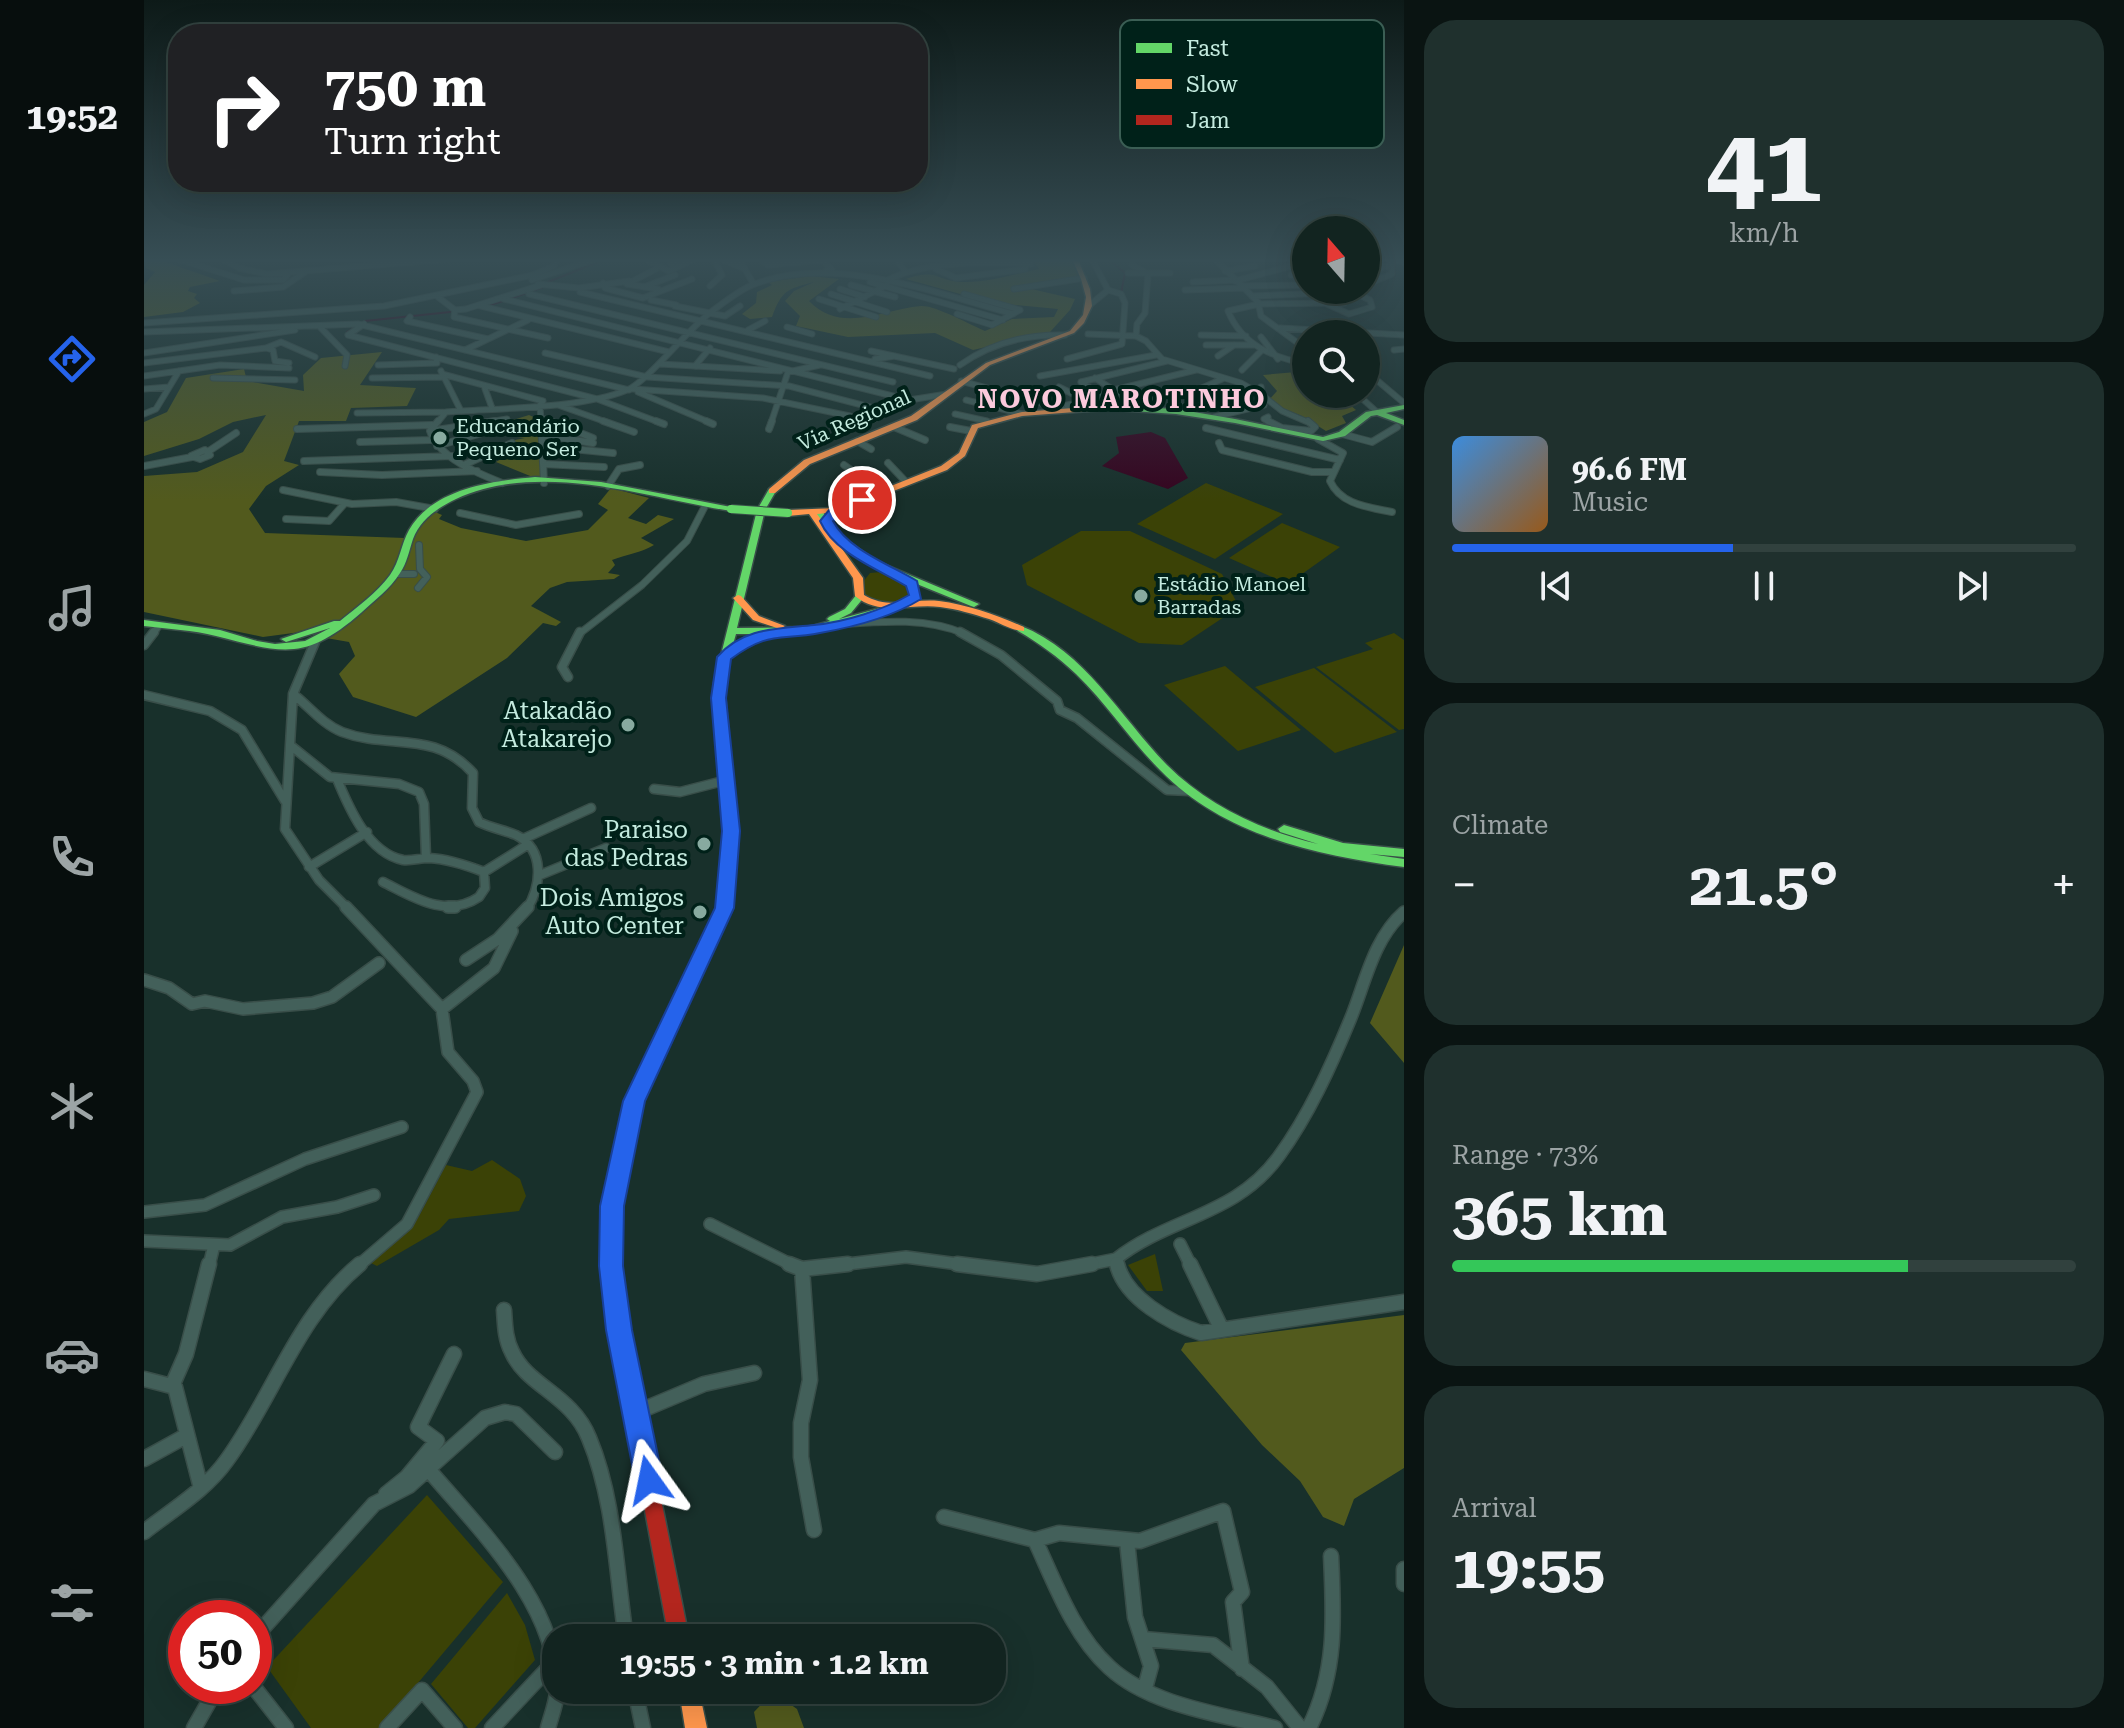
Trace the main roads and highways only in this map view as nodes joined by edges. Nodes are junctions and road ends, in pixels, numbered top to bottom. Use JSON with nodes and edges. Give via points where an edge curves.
{"nodes":[{"id":1,"x":1052,"y":340,"type":"edge"},
{"id":2,"x":1404,"y":405,"type":"edge"},
{"id":3,"x":1377,"y":412,"type":"junction"},
{"id":4,"x":1401,"y":425,"type":"edge"},
{"id":5,"x":818,"y":517,"type":"junction"},
{"id":6,"x":887,"y":569,"type":"junction"},
{"id":7,"x":858,"y":578,"type":"junction"},
{"id":8,"x":913,"y":584,"type":"junction"},
{"id":9,"x":860,"y":596,"type":"junction"},
{"id":10,"x":738,"y":598,"type":"junction"},
{"id":11,"x":899,"y":607,"type":"junction"},
{"id":12,"x":351,"y":617,"type":"junction"},
{"id":13,"x":144,"y":623,"type":"edge"},
{"id":14,"x":780,"y":626,"type":"junction"},
{"id":15,"x":731,"y":628,"type":"junction"},
{"id":16,"x":214,"y":632,"type":"junction"},
{"id":17,"x":768,"y":632,"type":"junction"},
{"id":18,"x":724,"y":657,"type":"junction"},
{"id":19,"x":1404,"y":853,"type":"edge"},
{"id":20,"x":1404,"y":863,"type":"edge"},
{"id":21,"x":676,"y":1624,"type":"edge"},
{"id":22,"x":692,"y":1704,"type":"edge"},
{"id":23,"x":696,"y":1728,"type":"edge"}],
"edges":[{"from":1,"to":10,"type":"main road","name":"Via Regional","via":[[991,362],[894,427],[793,471],[772,490],[761,510]]},
{"from":2,"to":3,"type":"main road"},
{"from":3,"to":4,"type":"main road"},
{"from":3,"to":5,"type":"main road","via":[[1342,434],[1318,439],[1210,422],[1140,402],[1022,414],[987,421],[971,431],[954,462]]},
{"from":5,"to":6,"type":"main road","via":[[846,545]]},
{"from":5,"to":7,"type":"main road"},
{"from":5,"to":12,"type":"main road","bridge":true,"via":[[705,506],[608,486],[502,483],[473,489],[435,509],[412,530],[396,574]]},
{"from":6,"to":7,"type":"main road","via":[[865,571]]},
{"from":6,"to":8,"type":"main road"},
{"from":7,"to":9,"type":"main road"},
{"from":8,"to":11,"type":"main road","via":[[917,593]]},
{"from":8,"to":19,"type":"main road","via":[[1024,624],[1059,643],[1179,773],[1212,796],[1315,841]]},
{"from":9,"to":11,"type":"main road","via":[[869,604]]},
{"from":9,"to":14,"type":"main road","via":[[848,611],[825,622]]},
{"from":10,"to":14,"type":"main road","via":[[756,618]]},
{"from":10,"to":15,"type":"main road"},
{"from":11,"to":17,"type":"main road","via":[[832,625]]},
{"from":11,"to":20,"type":"main road","via":[[980,613],[1032,634],[1065,657],[1187,790],[1305,846]]},
{"from":12,"to":16,"type":"main road","via":[[281,640]]},
{"from":12,"to":16,"type":"main road","via":[[315,642],[261,647]]},
{"from":13,"to":16,"type":"main road"},
{"from":14,"to":15,"type":"main road"},
{"from":15,"to":17,"type":"main road"},
{"from":15,"to":18,"type":"main road"},
{"from":17,"to":18,"type":"main road"},
{"from":18,"to":21,"type":"main road","via":[[718,698],[731,862],[725,908],[639,1088],[612,1206],[614,1296]]},
{"from":22,"to":23,"type":"main road"}]}
